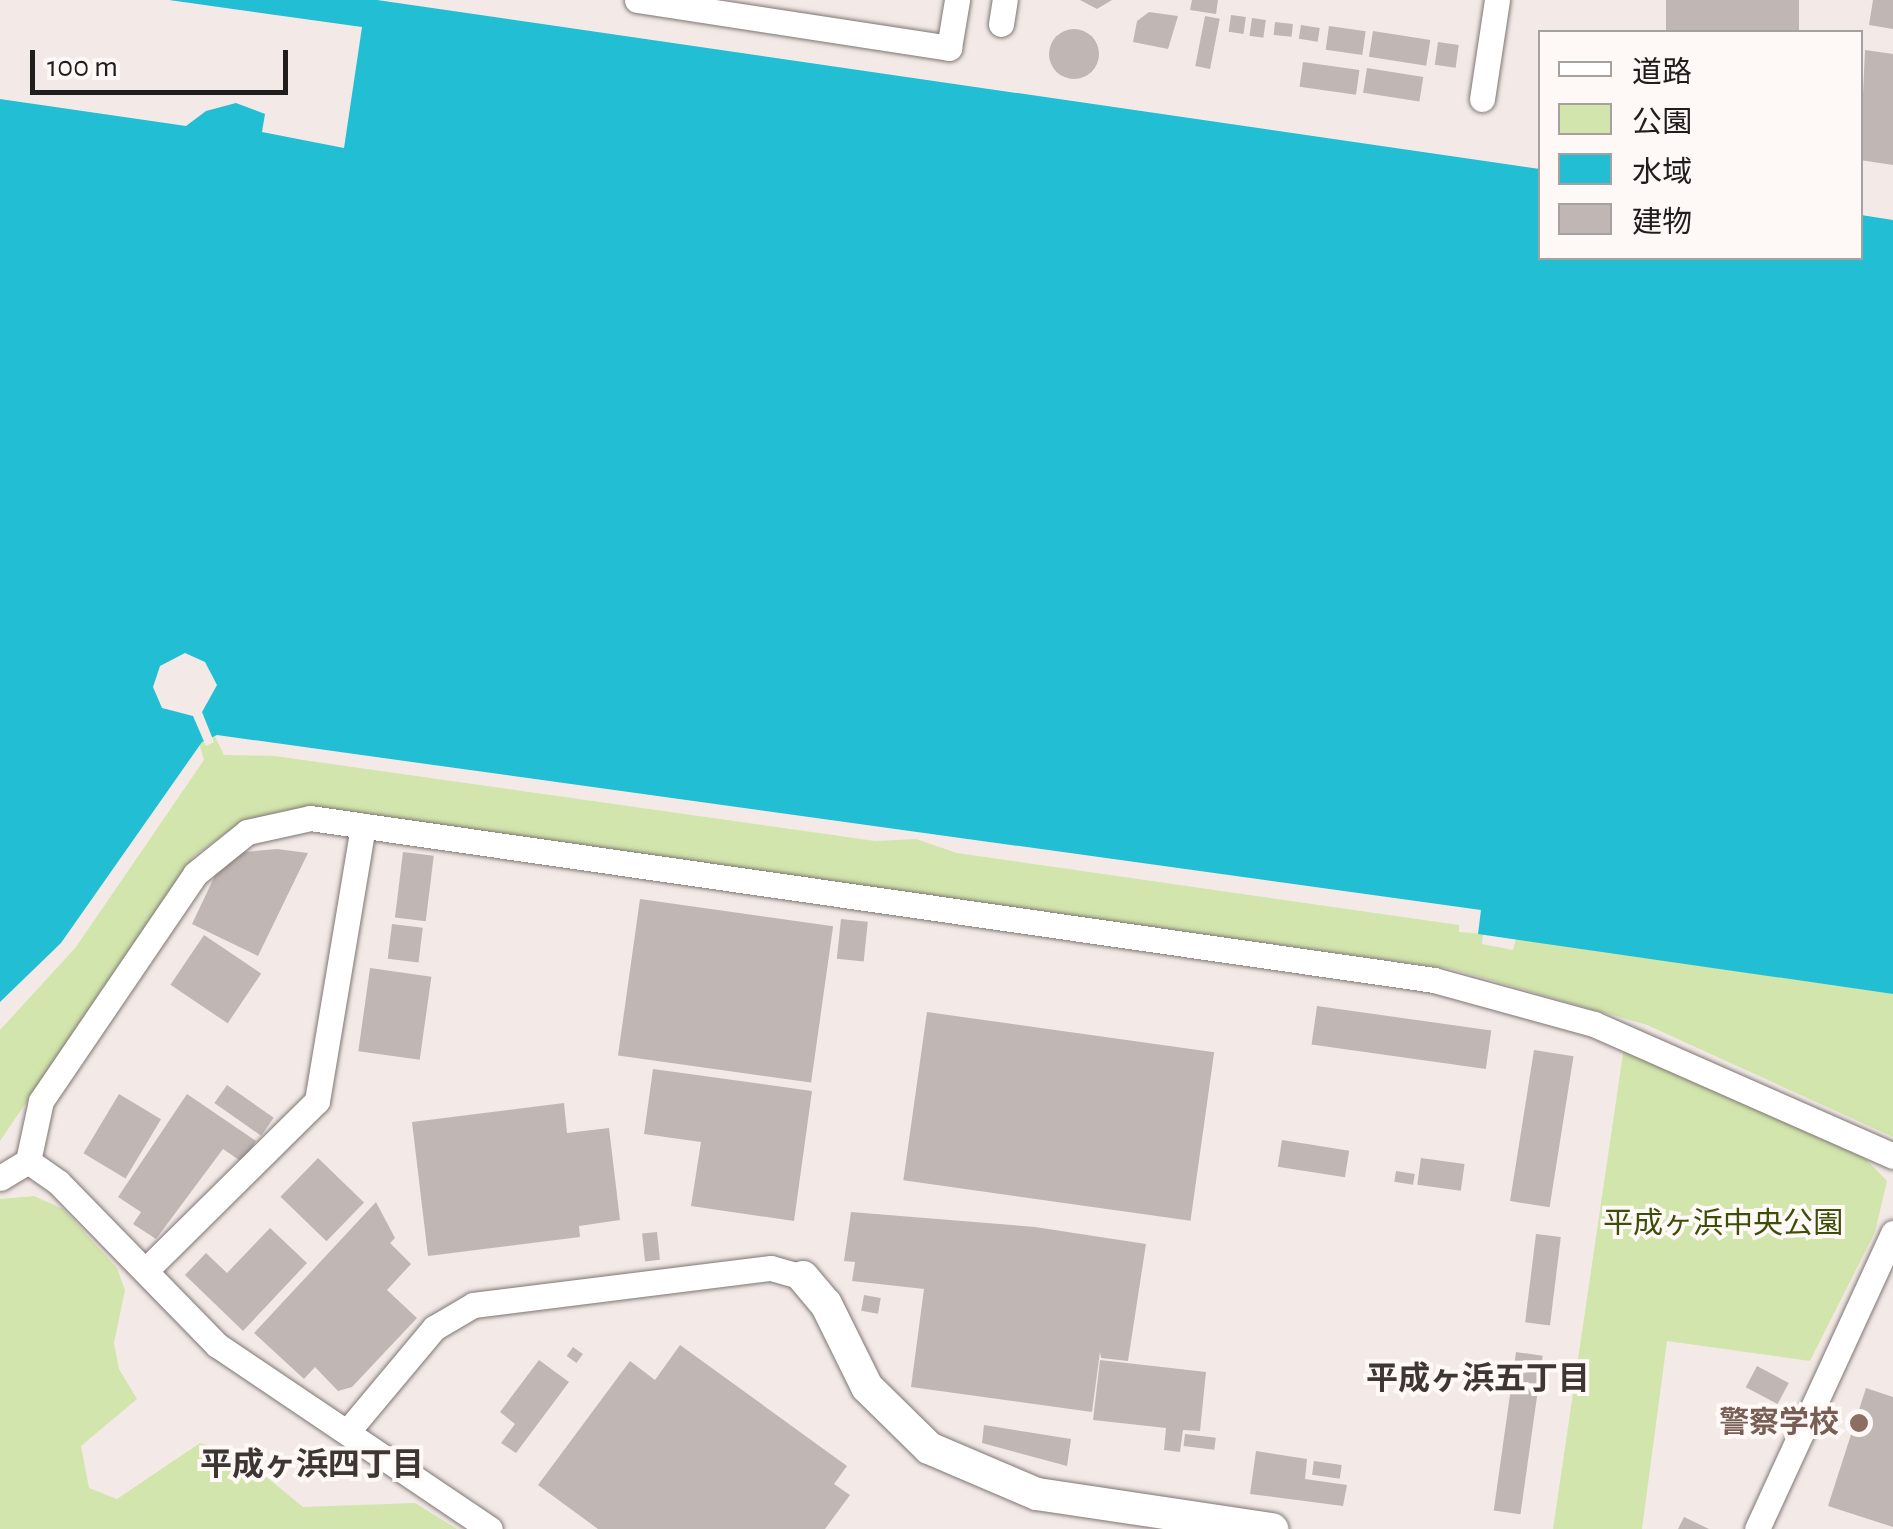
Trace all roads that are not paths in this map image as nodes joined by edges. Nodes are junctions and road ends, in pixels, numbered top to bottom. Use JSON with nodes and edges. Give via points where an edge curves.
{"nodes":[{"id":1,"x":637,"y":0,"type":"edge"},
{"id":2,"x":957,"y":0,"type":"edge"},
{"id":3,"x":1497,"y":0,"type":"edge"},
{"id":4,"x":1482,"y":100,"type":"dead end"},
{"id":5,"x":362,"y":826,"type":"junction"},
{"id":6,"x":1893,"y":1156,"type":"edge"},
{"id":7,"x":28,"y":1161,"type":"junction"},
{"id":8,"x":0,"y":1178,"type":"edge"},
{"id":9,"x":1893,"y":1233,"type":"edge"},
{"id":10,"x":145,"y":1271,"type":"junction"},
{"id":11,"x":803,"y":1276,"type":"joint"},
{"id":12,"x":347,"y":1432,"type":"junction"},
{"id":13,"x":490,"y":1529,"type":"edge"},
{"id":14,"x":1272,"y":1529,"type":"edge"},
{"id":15,"x":1757,"y":1529,"type":"edge"}],
"edges":[{"from":1,"to":2,"type":"street","via":[[950,48]]},
{"from":3,"to":4,"type":"street"},
{"from":5,"to":6,"type":"street","via":[[1434,980],[1594,1024]]},
{"from":5,"to":7,"type":"street","via":[[310,818],[276,822],[214,853],[41,1101]]},
{"from":5,"to":10,"type":"street","via":[[318,1101]]},
{"from":7,"to":8,"type":"street"},
{"from":7,"to":10,"type":"street","via":[[58,1182]]},
{"from":9,"to":15,"type":"street"},
{"from":10,"to":12,"type":"street","via":[[217,1345]]},
{"from":11,"to":12,"type":"street","via":[[771,1268],[473,1305],[434,1328]]},
{"from":11,"to":14,"type":"main road","via":[[826,1304],[868,1387],[929,1448],[1037,1494]]},
{"from":12,"to":13,"type":"street"}]}
